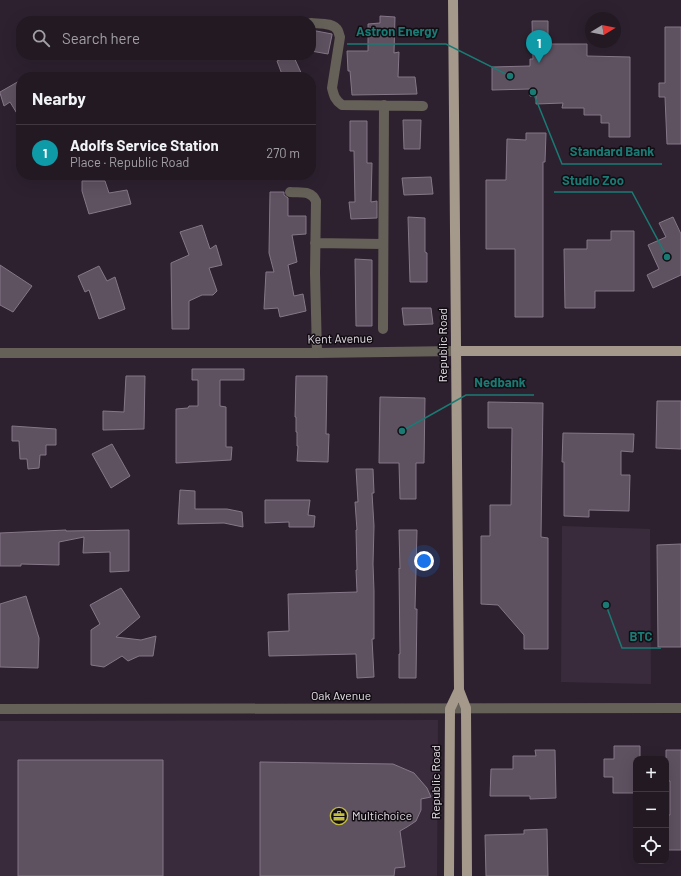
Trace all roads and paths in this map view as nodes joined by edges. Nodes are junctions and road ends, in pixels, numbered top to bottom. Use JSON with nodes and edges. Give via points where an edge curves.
{"nodes":[{"id":1,"x":453,"y":0,"type":"edge"},
{"id":2,"x":316,"y":24,"type":"edge"},
{"id":3,"x":384,"y":105,"type":"junction"},
{"id":4,"x":424,"y":106,"type":"dead end"},
{"id":5,"x":290,"y":192,"type":"dead end"},
{"id":6,"x":315,"y":244,"type":"junction"},
{"id":7,"x":383,"y":244,"type":"junction"},
{"id":8,"x":383,"y":329,"type":"dead end"},
{"id":9,"x":681,"y":350,"type":"edge"},
{"id":10,"x":456,"y":351,"type":"junction"},
{"id":11,"x":0,"y":353,"type":"edge"},
{"id":12,"x":317,"y":353,"type":"junction"},
{"id":13,"x":459,"y":690,"type":"junction"},
{"id":14,"x":466,"y":708,"type":"junction"},
{"id":15,"x":681,"y":708,"type":"edge"},
{"id":16,"x":0,"y":709,"type":"edge"},
{"id":17,"x":450,"y":709,"type":"junction"},
{"id":18,"x":449,"y":876,"type":"edge"},
{"id":19,"x":467,"y":876,"type":"edge"}],
"edges":[{"from":1,"to":10,"type":"main road","name":"Republic Road"},
{"from":2,"to":3,"type":"street","via":[[334,26],[338,30],[340,38],[332,88],[337,101],[342,105]]},
{"from":3,"to":4,"type":"street"},
{"from":3,"to":7,"type":"street"},
{"from":5,"to":6,"type":"street","via":[[310,194],[316,201]]},
{"from":6,"to":7,"type":"street"},
{"from":6,"to":12,"type":"street"},
{"from":7,"to":8,"type":"street"},
{"from":9,"to":10,"type":"main road","name":"Kent Avenue"},
{"from":10,"to":12,"type":"street","name":"Kent Avenue"},
{"from":10,"to":13,"type":"main road","name":"Republic Road"},
{"from":11,"to":12,"type":"street","name":"Kent Avenue"},
{"from":13,"to":14,"type":"main road","name":"Republic Road"},
{"from":13,"to":17,"type":"main road","name":"Republic Road"},
{"from":14,"to":15,"type":"street","name":"Oak Avenue"},
{"from":14,"to":17,"type":"street","name":"Oak Avenue"},
{"from":14,"to":19,"type":"main road","name":"Republic Road"},
{"from":16,"to":17,"type":"street","name":"Oak Avenue"},
{"from":17,"to":18,"type":"main road","name":"Republic Road"}]}
